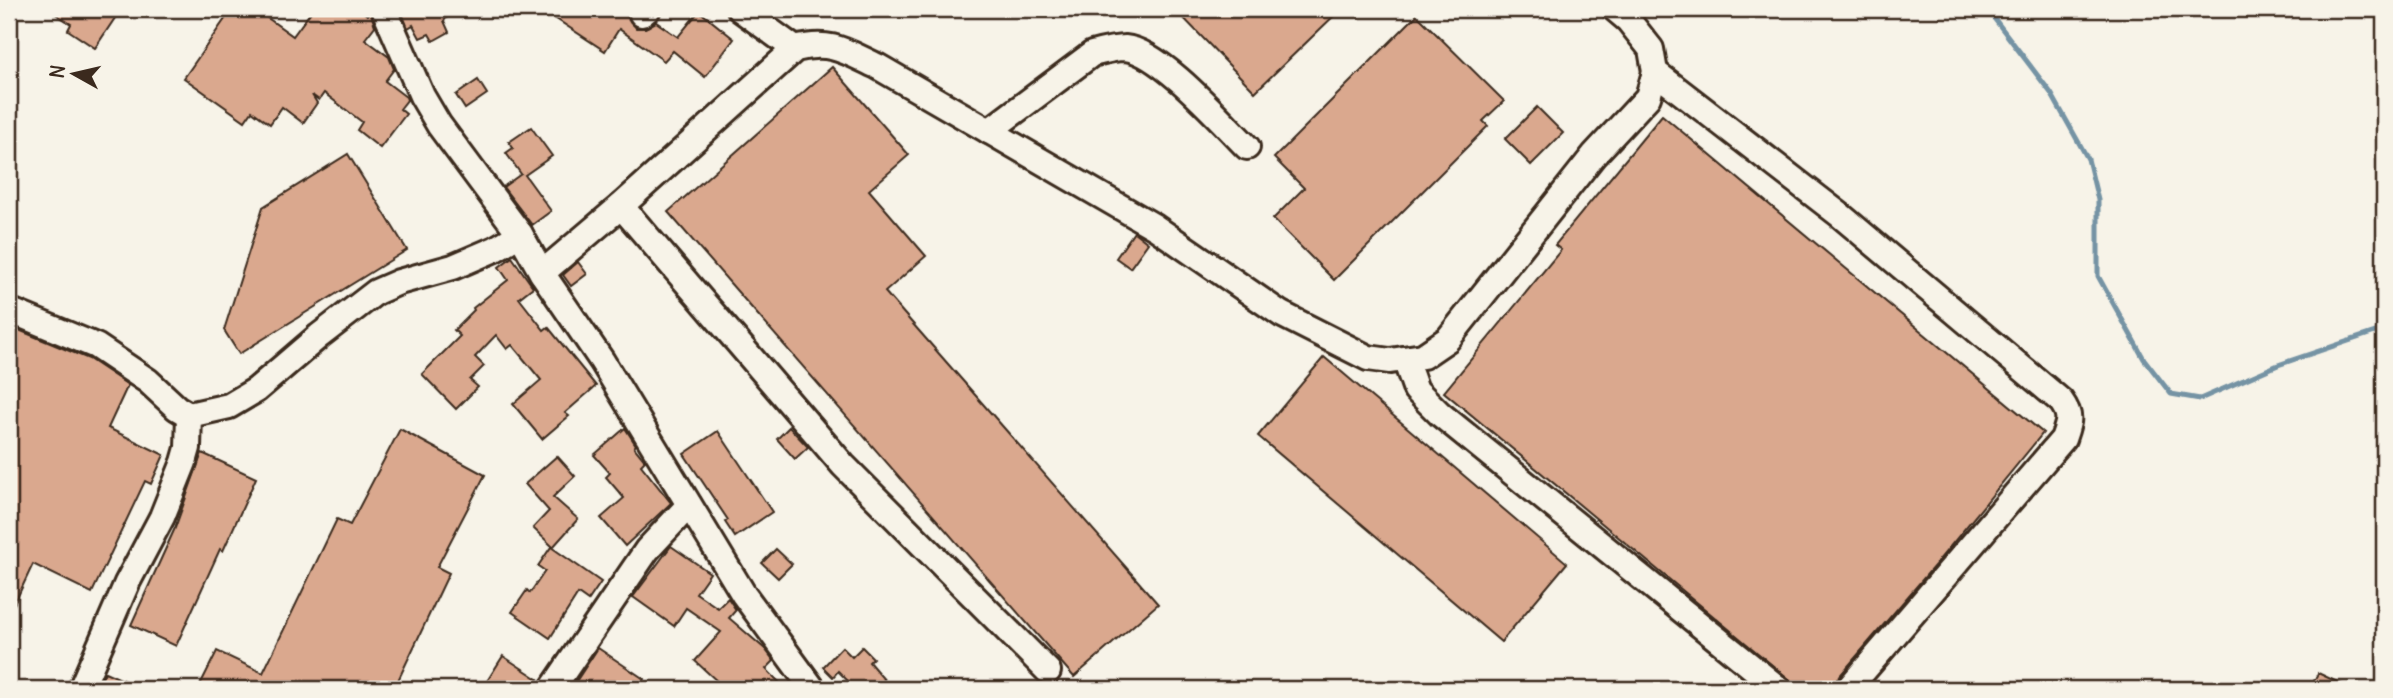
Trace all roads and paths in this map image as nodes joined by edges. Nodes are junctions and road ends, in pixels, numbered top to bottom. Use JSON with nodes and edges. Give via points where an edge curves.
{"nodes":[{"id":1,"x":384,"y":9,"type":"edge"},
{"id":2,"x":740,"y":9,"type":"edge"},
{"id":3,"x":1615,"y":9,"type":"edge"},
{"id":4,"x":796,"y":49,"type":"junction"},
{"id":5,"x":1655,"y":72,"type":"junction"},
{"id":6,"x":989,"y":131,"type":"junction"},
{"id":7,"x":1247,"y":147,"type":"dead end"},
{"id":8,"x":621,"y":206,"type":"junction"},
{"id":9,"x":520,"y":234,"type":"junction"},
{"id":10,"x":542,"y":273,"type":"junction"},
{"id":11,"x":9,"y":310,"type":"edge"},
{"id":12,"x":1405,"y":359,"type":"junction"},
{"id":13,"x":189,"y":415,"type":"junction"},
{"id":14,"x":689,"y":505,"type":"junction"},
{"id":15,"x":1048,"y":671,"type":"dead end"},
{"id":16,"x":81,"y":689,"type":"edge"},
{"id":17,"x":552,"y":689,"type":"edge"},
{"id":18,"x":813,"y":689,"type":"edge"},
{"id":19,"x":1779,"y":689,"type":"edge"},
{"id":20,"x":1848,"y":689,"type":"edge"}],
"edges":[{"from":1,"to":9,"type":"street","via":[[439,125]]},
{"from":2,"to":4,"type":"street"},
{"from":3,"to":5,"type":"street","via":[[1651,49]]},
{"from":4,"to":6,"type":"street","via":[[815,44],[836,47]]},
{"from":4,"to":8,"type":"street"},
{"from":5,"to":12,"type":"street","via":[[1648,97],[1594,155],[1448,339],[1423,356]]},
{"from":5,"to":20,"type":"street","via":[[1840,215],[2068,411],[2063,439]]},
{"from":6,"to":7,"type":"street","via":[[1093,54],[1125,48],[1167,70]]},
{"from":6,"to":12,"type":"street","via":[[1155,227],[1282,314],[1368,358]]},
{"from":8,"to":10,"type":"street"},
{"from":8,"to":15,"type":"street","via":[[843,465]]},
{"from":9,"to":10,"type":"street"},
{"from":9,"to":13,"type":"street","via":[[453,267],[376,292],[256,390],[229,406]]},
{"from":10,"to":14,"type":"street","via":[[602,361]]},
{"from":11,"to":13,"type":"street","via":[[96,346]]},
{"from":12,"to":19,"type":"street","via":[[1416,390],[1440,414]]},
{"from":13,"to":16,"type":"street","via":[[184,462]]},
{"from":14,"to":17,"type":"street","via":[[647,550]]},
{"from":14,"to":18,"type":"street","via":[[744,595]]}]}
